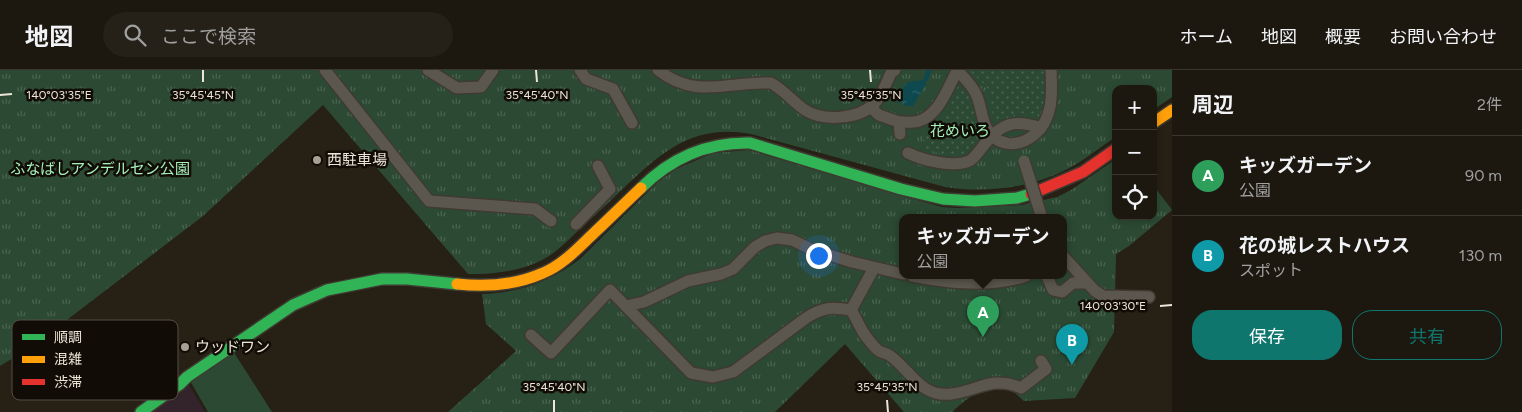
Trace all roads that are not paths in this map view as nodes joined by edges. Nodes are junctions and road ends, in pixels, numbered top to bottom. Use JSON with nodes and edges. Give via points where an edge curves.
{"nodes":[{"id":1,"x":325,"y":70,"type":"edge"},
{"id":2,"x":428,"y":70,"type":"edge"},
{"id":3,"x":493,"y":70,"type":"edge"},
{"id":4,"x":580,"y":70,"type":"edge"},
{"id":5,"x":658,"y":70,"type":"edge"},
{"id":6,"x":957,"y":70,"type":"edge"},
{"id":7,"x":1051,"y":70,"type":"edge"},
{"id":8,"x":893,"y":71,"type":"edge"},
{"id":9,"x":870,"y":107,"type":"junction"},
{"id":10,"x":1172,"y":110,"type":"edge"},
{"id":11,"x":1157,"y":120,"type":"edge"},
{"id":12,"x":632,"y":123,"type":"dead end"},
{"id":13,"x":1041,"y":128,"type":"junction"},
{"id":14,"x":991,"y":135,"type":"junction"},
{"id":15,"x":1018,"y":143,"type":"junction"},
{"id":16,"x":908,"y":153,"type":"dead end"},
{"id":17,"x":1112,"y":153,"type":"edge"},
{"id":18,"x":598,"y":166,"type":"dead end"},
{"id":19,"x":1041,"y":214,"type":"edge"},
{"id":20,"x":551,"y":222,"type":"dead end"},
{"id":21,"x":576,"y":224,"type":"dead end"},
{"id":22,"x":1067,"y":262,"type":"edge"},
{"id":23,"x":874,"y":268,"type":"junction"},
{"id":24,"x":899,"y":273,"type":"edge"},
{"id":25,"x":933,"y":279,"type":"edge"},
{"id":26,"x":1017,"y":279,"type":"edge"},
{"id":27,"x":1048,"y":279,"type":"edge"},
{"id":28,"x":1087,"y":283,"type":"junction"},
{"id":29,"x":1149,"y":297,"type":"dead end"},
{"id":30,"x":626,"y":306,"type":"junction"},
{"id":31,"x":851,"y":310,"type":"junction"},
{"id":32,"x":531,"y":335,"type":"dead end"},
{"id":33,"x":1041,"y":361,"type":"dead end"},
{"id":34,"x":178,"y":385,"type":"edge"},
{"id":35,"x":158,"y":400,"type":"edge"},
{"id":36,"x":141,"y":412,"type":"edge"}],
"edges":[{"from":1,"to":20,"type":"street","via":[[429,201],[541,207]]},
{"from":2,"to":3,"type":"street","via":[[457,88],[481,86]]},
{"from":4,"to":12,"type":"street","via":[[586,79],[613,89]]},
{"from":5,"to":9,"type":"street","via":[[671,80],[697,88],[771,84],[806,111],[821,116],[848,116]]},
{"from":6,"to":9,"type":"street","via":[[940,104],[919,121],[899,128]]},
{"from":6,"to":14,"type":"street","via":[[977,96]]},
{"from":7,"to":13,"type":"street","via":[[1052,98]]},
{"from":8,"to":9,"type":"street"},
{"from":10,"to":11,"type":"street"},
{"from":13,"to":14,"type":"street","via":[[1020,122],[1010,123]]},
{"from":13,"to":15,"type":"street","via":[[1026,141]]},
{"from":14,"to":15,"type":"street","via":[[1001,142]]},
{"from":14,"to":16,"type":"street","via":[[973,158],[964,163],[916,158]]},
{"from":15,"to":19,"type":"street","bridge":true},
{"from":17,"to":34,"type":"street","via":[[1083,172],[1029,196],[975,202],[943,199],[901,189],[750,142],[711,146],[673,161],[650,178],[571,255],[544,273],[496,285],[382,279],[327,290],[294,305]]},
{"from":18,"to":21,"type":"street","via":[[610,189]]},
{"from":22,"to":28,"type":"street"},
{"from":23,"to":24,"type":"street"},
{"from":23,"to":30,"type":"street","via":[[813,250],[792,240],[777,238],[755,247],[733,269],[688,281],[644,302]]},
{"from":23,"to":31,"type":"street"},
{"from":25,"to":26,"type":"street","via":[[981,283]]},
{"from":27,"to":28,"type":"street","via":[[1053,290],[1062,292],[1074,283]]},
{"from":28,"to":29,"type":"street","via":[[1103,296]]},
{"from":30,"to":31,"type":"street","via":[[691,372],[713,377],[733,372],[817,311],[826,308]]},
{"from":30,"to":32,"type":"street","via":[[610,290],[551,353]]},
{"from":31,"to":33,"type":"street","via":[[878,350],[889,354],[915,381],[935,394],[952,394],[1001,382],[1021,388],[1046,369]]},
{"from":35,"to":36,"type":"street"}]}
